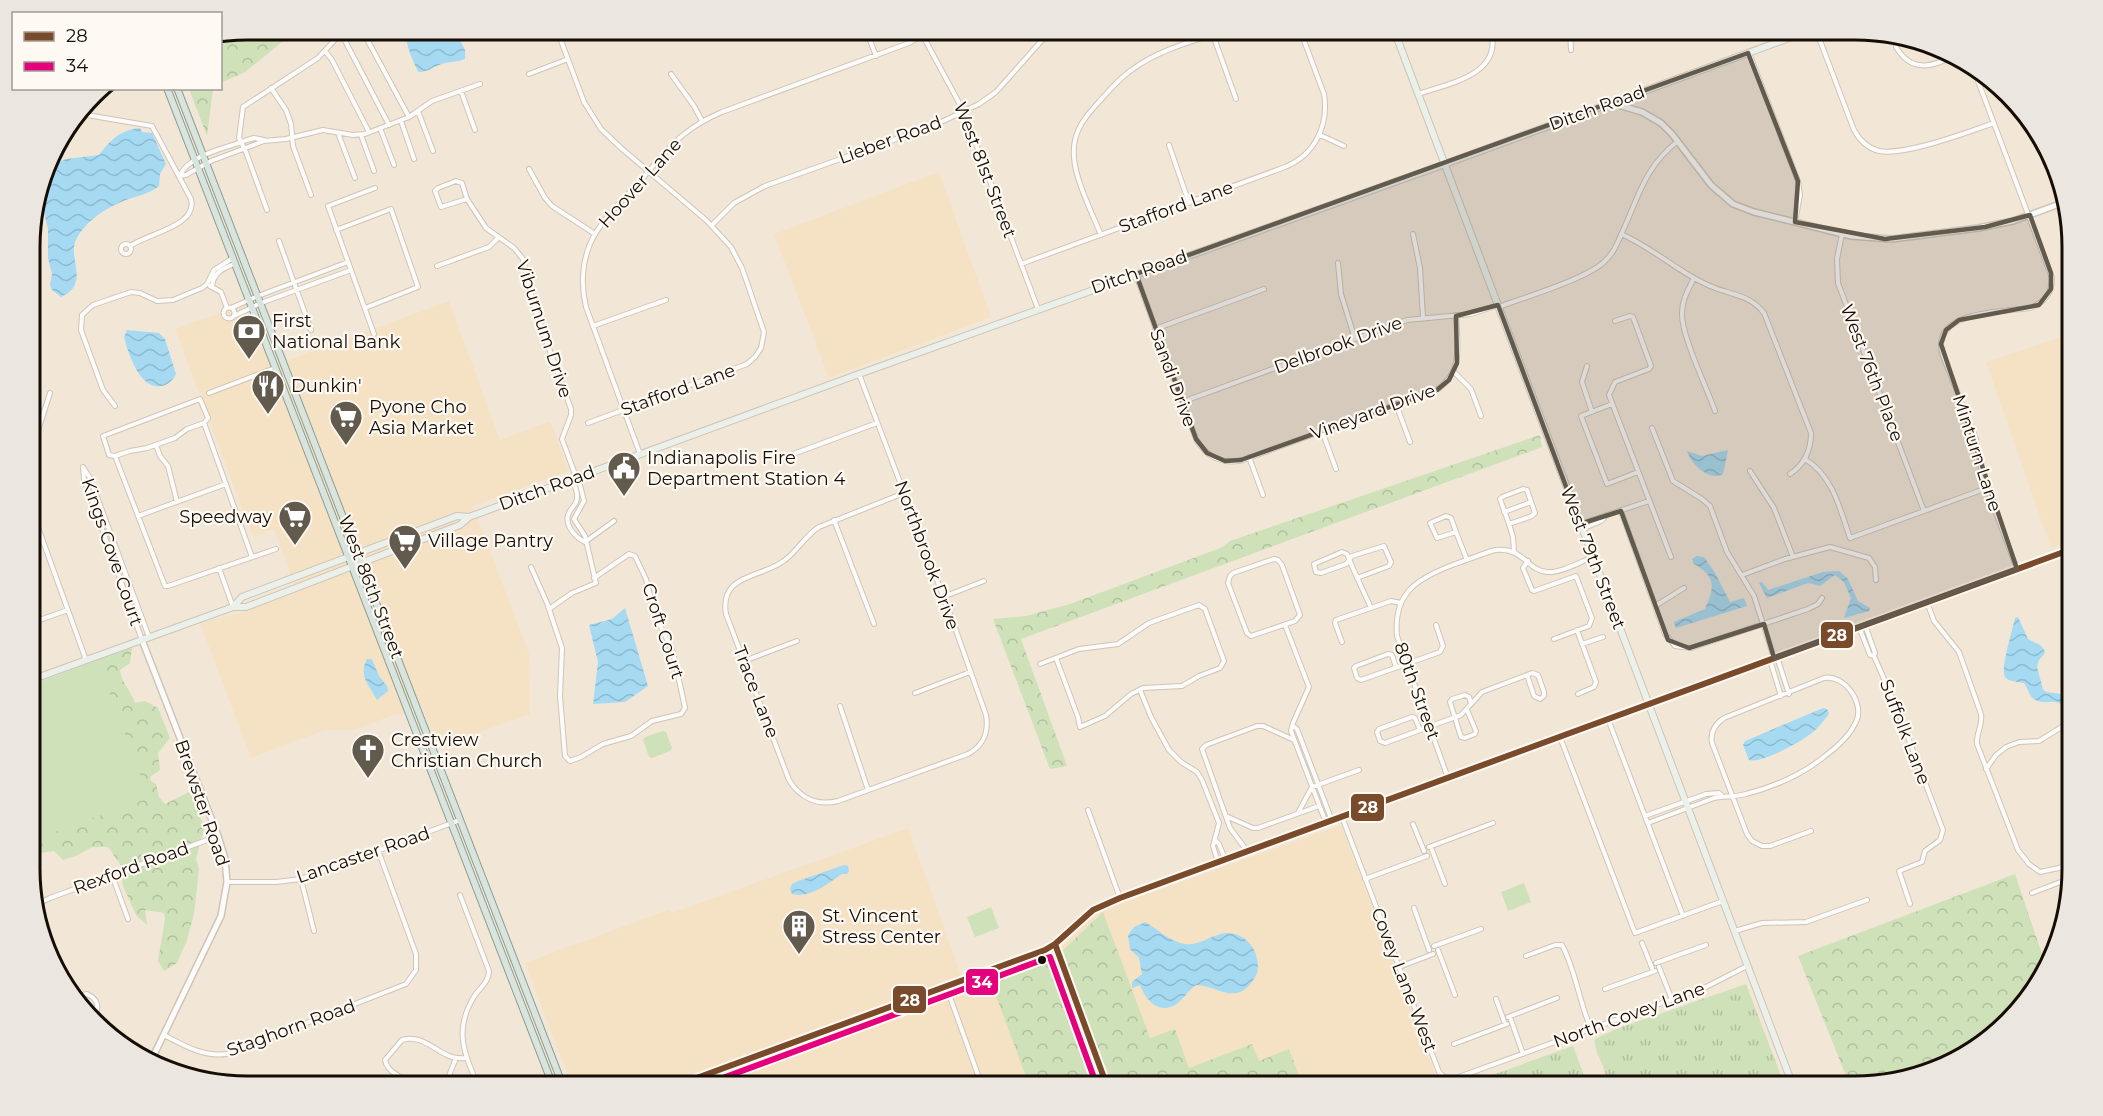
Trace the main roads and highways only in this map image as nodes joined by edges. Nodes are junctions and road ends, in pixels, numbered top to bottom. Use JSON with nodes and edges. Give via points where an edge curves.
{"nodes":[{"id":1,"x":1398,"y":40,"type":"edge"},
{"id":2,"x":1784,"y":40,"type":"edge"},
{"id":3,"x":168,"y":90,"type":"edge"},
{"id":4,"x":178,"y":90,"type":"edge"},
{"id":5,"x":198,"y":159,"type":"junction"},
{"id":6,"x":1444,"y":164,"type":"junction"},
{"id":7,"x":201,"y":166,"type":"junction"},
{"id":8,"x":469,"y":517,"type":"junction"},
{"id":9,"x":357,"y":553,"type":"junction"},
{"id":10,"x":349,"y":556,"type":"junction"},
{"id":11,"x":361,"y":563,"type":"junction"},
{"id":12,"x":352,"y":566,"type":"junction"},
{"id":13,"x":233,"y":607,"type":"junction"},
{"id":14,"x":40,"y":677,"type":"edge"},
{"id":15,"x":1789,"y":1075,"type":"edge"},
{"id":16,"x":549,"y":1076,"type":"edge"},
{"id":17,"x":559,"y":1076,"type":"edge"}],
"edges":[{"from":1,"to":6,"type":"main road","name":"West 79th Street"},
{"from":2,"to":6,"type":"main road","name":"Ditch Road"},
{"from":3,"to":5,"type":"main road","name":"West 86th Street"},
{"from":4,"to":5,"type":"main road","name":"West 86th Street"},
{"from":5,"to":7,"type":"main road","name":"West 86th Street"},
{"from":6,"to":8,"type":"main road","name":"Ditch Road"},
{"from":6,"to":15,"type":"main road","name":"West 79th Street"},
{"from":7,"to":9,"type":"main road","name":"West 86th Street","via":[[260,299]]},
{"from":7,"to":10,"type":"main road","name":"West 86th Street"},
{"from":8,"to":9,"type":"main road","name":"Ditch Road","via":[[457,516]]},
{"from":8,"to":11,"type":"main road","name":"Ditch Road","via":[[460,525]]},
{"from":9,"to":10,"type":"main road","name":"Ditch Road"},
{"from":9,"to":11,"type":"main road","name":"West 86th Street"},
{"from":10,"to":12,"type":"main road","name":"West 86th Street"},
{"from":10,"to":13,"type":"main road","name":"Ditch Road","via":[[242,597]]},
{"from":11,"to":12,"type":"main road","name":"Ditch Road"},
{"from":11,"to":17,"type":"main road","name":"West 86th Street"},
{"from":12,"to":13,"type":"main road","name":"Ditch Road","via":[[246,607]]},
{"from":12,"to":16,"type":"main road","name":"West 86th Street"},
{"from":13,"to":14,"type":"main road","name":"Ditch Road"}]}
